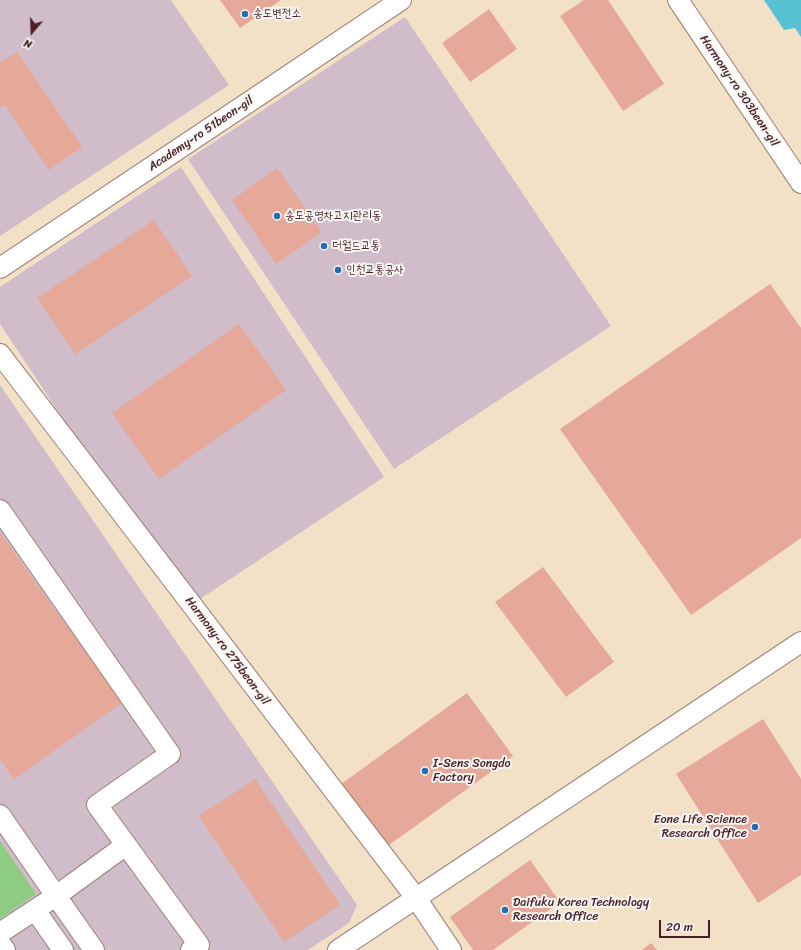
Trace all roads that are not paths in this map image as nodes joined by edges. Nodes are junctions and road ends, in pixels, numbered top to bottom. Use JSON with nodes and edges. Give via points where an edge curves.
{"nodes":[{"id":1,"x":401,"y":0,"type":"edge"},
{"id":2,"x":678,"y":0,"type":"edge"},
{"id":3,"x":801,"y":183,"type":"edge"},
{"id":4,"x":0,"y":268,"type":"edge"},
{"id":5,"x":0,"y":354,"type":"edge"},
{"id":6,"x":0,"y":510,"type":"edge"},
{"id":7,"x":801,"y":642,"type":"edge"},
{"id":8,"x":0,"y":815,"type":"edge"},
{"id":9,"x":126,"y":845,"type":"junction"},
{"id":10,"x":56,"y":896,"type":"junction"},
{"id":11,"x":416,"y":898,"type":"junction"},
{"id":12,"x":35,"y":910,"type":"junction"},
{"id":13,"x":0,"y":933,"type":"edge"},
{"id":14,"x":0,"y":943,"type":"edge"},
{"id":15,"x":5,"y":950,"type":"edge"},
{"id":16,"x":63,"y":950,"type":"edge"},
{"id":17,"x":94,"y":950,"type":"edge"},
{"id":18,"x":191,"y":950,"type":"edge"},
{"id":19,"x":338,"y":950,"type":"edge"},
{"id":20,"x":451,"y":950,"type":"edge"}],
"edges":[{"from":1,"to":4,"type":"street","name":"Academy-ro 51beon-gil"},
{"from":2,"to":3,"type":"street","name":"Harmony-ro 303beon-gil"},
{"from":5,"to":11,"type":"street","name":"Harmony-ro 275beon-gil"},
{"from":6,"to":9,"type":"street","via":[[170,754],[97,804]]},
{"from":7,"to":11,"type":"street"},
{"from":8,"to":10,"type":"street"},
{"from":9,"to":10,"type":"street"},
{"from":9,"to":18,"type":"street","via":[[199,945]]},
{"from":10,"to":12,"type":"street"},
{"from":10,"to":17,"type":"street"},
{"from":11,"to":19,"type":"street"},
{"from":11,"to":20,"type":"street","name":"Harmony-ro 275beon-gil"},
{"from":12,"to":13,"type":"street"},
{"from":12,"to":16,"type":"street"},
{"from":14,"to":15,"type":"street"}]}
